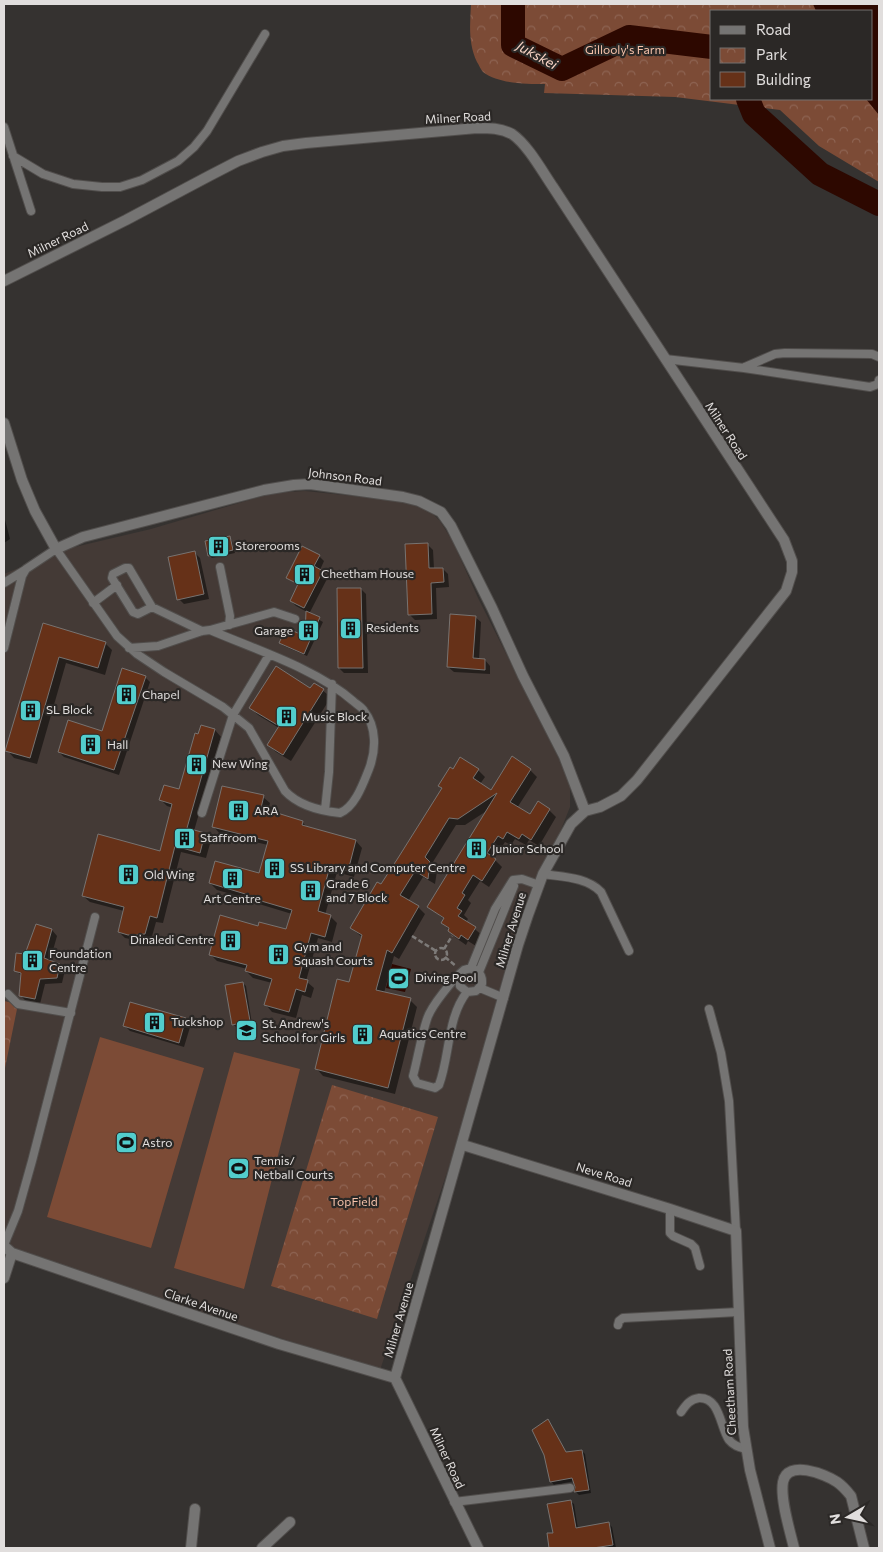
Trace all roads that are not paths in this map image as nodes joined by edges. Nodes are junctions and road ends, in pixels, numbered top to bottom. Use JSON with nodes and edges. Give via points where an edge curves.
{"nodes":[{"id":1,"x":265,"y":34,"type":"dead end"},
{"id":2,"x":4,"y":127,"type":"edge"},
{"id":3,"x":13,"y":156,"type":"junction"},
{"id":4,"x":31,"y":211,"type":"dead end"},
{"id":5,"x":4,"y":281,"type":"edge"},
{"id":6,"x":879,"y":357,"type":"edge"},
{"id":7,"x":665,"y":359,"type":"junction"},
{"id":8,"x":744,"y":368,"type":"junction"},
{"id":9,"x":879,"y":380,"type":"edge"},
{"id":10,"x":4,"y":423,"type":"edge"},
{"id":11,"x":56,"y":549,"type":"junction"},
{"id":12,"x":220,"y":567,"type":"dead end"},
{"id":13,"x":26,"y":569,"type":"junction"},
{"id":14,"x":792,"y":572,"type":"joint"},
{"id":15,"x":4,"y":583,"type":"edge"},
{"id":16,"x":117,"y":586,"type":"junction"},
{"id":17,"x":93,"y":603,"type":"junction"},
{"id":18,"x":152,"y":607,"type":"junction"},
{"id":19,"x":295,"y":619,"type":"dead end"},
{"id":20,"x":229,"y":625,"type":"junction"},
{"id":21,"x":206,"y":631,"type":"junction"},
{"id":22,"x":4,"y":648,"type":"edge"},
{"id":23,"x":129,"y":648,"type":"junction"},
{"id":24,"x":269,"y":656,"type":"junction"},
{"id":25,"x":332,"y":684,"type":"junction"},
{"id":26,"x":233,"y":715,"type":"junction"},
{"id":27,"x":325,"y":810,"type":"junction"},
{"id":28,"x":585,"y":811,"type":"junction"},
{"id":29,"x":202,"y":813,"type":"dead end"},
{"id":30,"x":544,"y":874,"type":"junction"},
{"id":31,"x":518,"y":878,"type":"junction"},
{"id":32,"x":539,"y":885,"type":"junction"},
{"id":33,"x":96,"y":917,"type":"dead end"},
{"id":34,"x":629,"y":951,"type":"dead end"},
{"id":35,"x":471,"y":968,"type":"junction"},
{"id":36,"x":479,"y":972,"type":"junction"},
{"id":37,"x":458,"y":977,"type":"junction"},
{"id":38,"x":480,"y":988,"type":"junction"},
{"id":39,"x":467,"y":992,"type":"junction"},
{"id":40,"x":8,"y":994,"type":"dead end"},
{"id":41,"x":504,"y":998,"type":"junction"},
{"id":42,"x":709,"y":1009,"type":"dead end"},
{"id":43,"x":71,"y":1013,"type":"junction"},
{"id":44,"x":463,"y":1145,"type":"junction"},
{"id":45,"x":670,"y":1209,"type":"junction"},
{"id":46,"x":736,"y":1232,"type":"junction"},
{"id":47,"x":6,"y":1248,"type":"edge"},
{"id":48,"x":700,"y":1266,"type":"dead end"},
{"id":49,"x":4,"y":1278,"type":"edge"},
{"id":50,"x":738,"y":1312,"type":"junction"},
{"id":51,"x":618,"y":1325,"type":"dead end"},
{"id":52,"x":395,"y":1378,"type":"junction"},
{"id":53,"x":681,"y":1412,"type":"dead end"},
{"id":54,"x":746,"y":1449,"type":"junction"},
{"id":55,"x":570,"y":1488,"type":"dead end"},
{"id":56,"x":454,"y":1502,"type":"junction"},
{"id":57,"x":194,"y":1509,"type":"dead end"},
{"id":58,"x":290,"y":1522,"type":"dead end"},
{"id":59,"x":191,"y":1548,"type":"edge"},
{"id":60,"x":262,"y":1548,"type":"edge"},
{"id":61,"x":478,"y":1548,"type":"edge"},
{"id":62,"x":770,"y":1548,"type":"edge"},
{"id":63,"x":794,"y":1548,"type":"edge"},
{"id":64,"x":864,"y":1548,"type":"edge"}],
"edges":[{"from":1,"to":3,"type":"lane","via":[[194,147],[178,162],[142,180],[120,187],[73,184],[43,174]]},
{"from":2,"to":3,"type":"lane"},
{"from":3,"to":4,"type":"lane"},
{"from":5,"to":7,"type":"street","name":"Milner Road","via":[[238,161],[262,152],[306,142],[492,128],[512,135],[532,157]]},
{"from":6,"to":8,"type":"lane","via":[[872,354],[785,353]]},
{"from":7,"to":8,"type":"lane"},
{"from":7,"to":14,"type":"street","name":"Milner Road","via":[[784,540],[792,561]]},
{"from":8,"to":9,"type":"lane","via":[[870,387],[878,384]]},
{"from":10,"to":11,"type":"street","via":[[35,511]]},
{"from":11,"to":13,"type":"lane"},
{"from":11,"to":17,"type":"lane"},
{"from":11,"to":28,"type":"street","name":"Johnson Road","via":[[83,537],[294,485],[310,484],[403,497],[431,506],[441,512],[459,540],[564,756]]},
{"from":12,"to":20,"type":"lane"},
{"from":13,"to":15,"type":"lane"},
{"from":13,"to":22,"type":"lane"},
{"from":14,"to":28,"type":"street","name":"Milner Avenue","via":[[786,591],[637,780],[610,803]]},
{"from":16,"to":17,"type":"lane"},
{"from":16,"to":18,"type":"lane","via":[[134,614]]},
{"from":16,"to":18,"type":"lane","via":[[112,576],[129,568]]},
{"from":17,"to":23,"type":"lane"},
{"from":18,"to":21,"type":"lane"},
{"from":19,"to":20,"type":"lane","via":[[274,612]]},
{"from":20,"to":21,"type":"lane"},
{"from":21,"to":23,"type":"lane","via":[[158,646]]},
{"from":21,"to":24,"type":"lane"},
{"from":23,"to":26,"type":"lane"},
{"from":24,"to":25,"type":"lane"},
{"from":24,"to":26,"type":"lane"},
{"from":25,"to":27,"type":"lane"},
{"from":25,"to":27,"type":"lane","via":[[365,711],[374,733],[374,757],[356,798],[344,811]]},
{"from":26,"to":27,"type":"lane","via":[[249,728],[285,792],[304,805]]},
{"from":26,"to":29,"type":"lane"},
{"from":28,"to":30,"type":"street","name":"Milner Avenue","via":[[564,833]]},
{"from":30,"to":32,"type":"street","name":"Milner Avenue"},
{"from":30,"to":34,"type":"lane","via":[[595,886],[601,892]]},
{"from":31,"to":32,"type":"lane"},
{"from":31,"to":35,"type":"lane","via":[[513,880],[495,909]]},
{"from":31,"to":36,"type":"lane"},
{"from":32,"to":41,"type":"street","name":"Milner Avenue"},
{"from":33,"to":43,"type":"lane"},
{"from":35,"to":36,"type":"lane"},
{"from":35,"to":37,"type":"lane"},
{"from":36,"to":38,"type":"lane","via":[[482,979]]},
{"from":37,"to":39,"type":"lane","via":[[460,986]]},
{"from":37,"to":39,"type":"lane","via":[[427,1019],[413,1076],[417,1084],[434,1088],[439,1085],[455,1018]]},
{"from":38,"to":39,"type":"lane"},
{"from":38,"to":41,"type":"lane"},
{"from":40,"to":43,"type":"lane","via":[[18,1004]]},
{"from":41,"to":44,"type":"street","name":"Milner Avenue"},
{"from":42,"to":46,"type":"lane","via":[[729,1101]]},
{"from":43,"to":47,"type":"lane"},
{"from":44,"to":45,"type":"street","name":"Neve Road"},
{"from":44,"to":52,"type":"street","name":"Milner Avenue"},
{"from":45,"to":46,"type":"street","name":"Neve Road"},
{"from":45,"to":48,"type":"lane","via":[[670,1233],[695,1248]]},
{"from":46,"to":50,"type":"street","name":"Cheetham Road"},
{"from":47,"to":49,"type":"street"},
{"from":47,"to":52,"type":"street","name":"Clarke Avenue","via":[[198,1317]]},
{"from":50,"to":51,"type":"lane","via":[[623,1318]]},
{"from":50,"to":54,"type":"street","name":"Cheetham Road"},
{"from":52,"to":56,"type":"street","name":"Milner Road"},
{"from":53,"to":54,"type":"lane","via":[[694,1399],[709,1400],[715,1406],[728,1438],[737,1447]]},
{"from":54,"to":62,"type":"street","name":"Cheetham Road"},
{"from":55,"to":56,"type":"lane"},
{"from":56,"to":61,"type":"street","name":"Milner Road"},
{"from":57,"to":59,"type":"street"},
{"from":58,"to":60,"type":"street"},
{"from":63,"to":64,"type":"street","via":[[783,1480],[788,1473],[799,1470],[818,1472],[846,1489],[851,1496]]}]}
